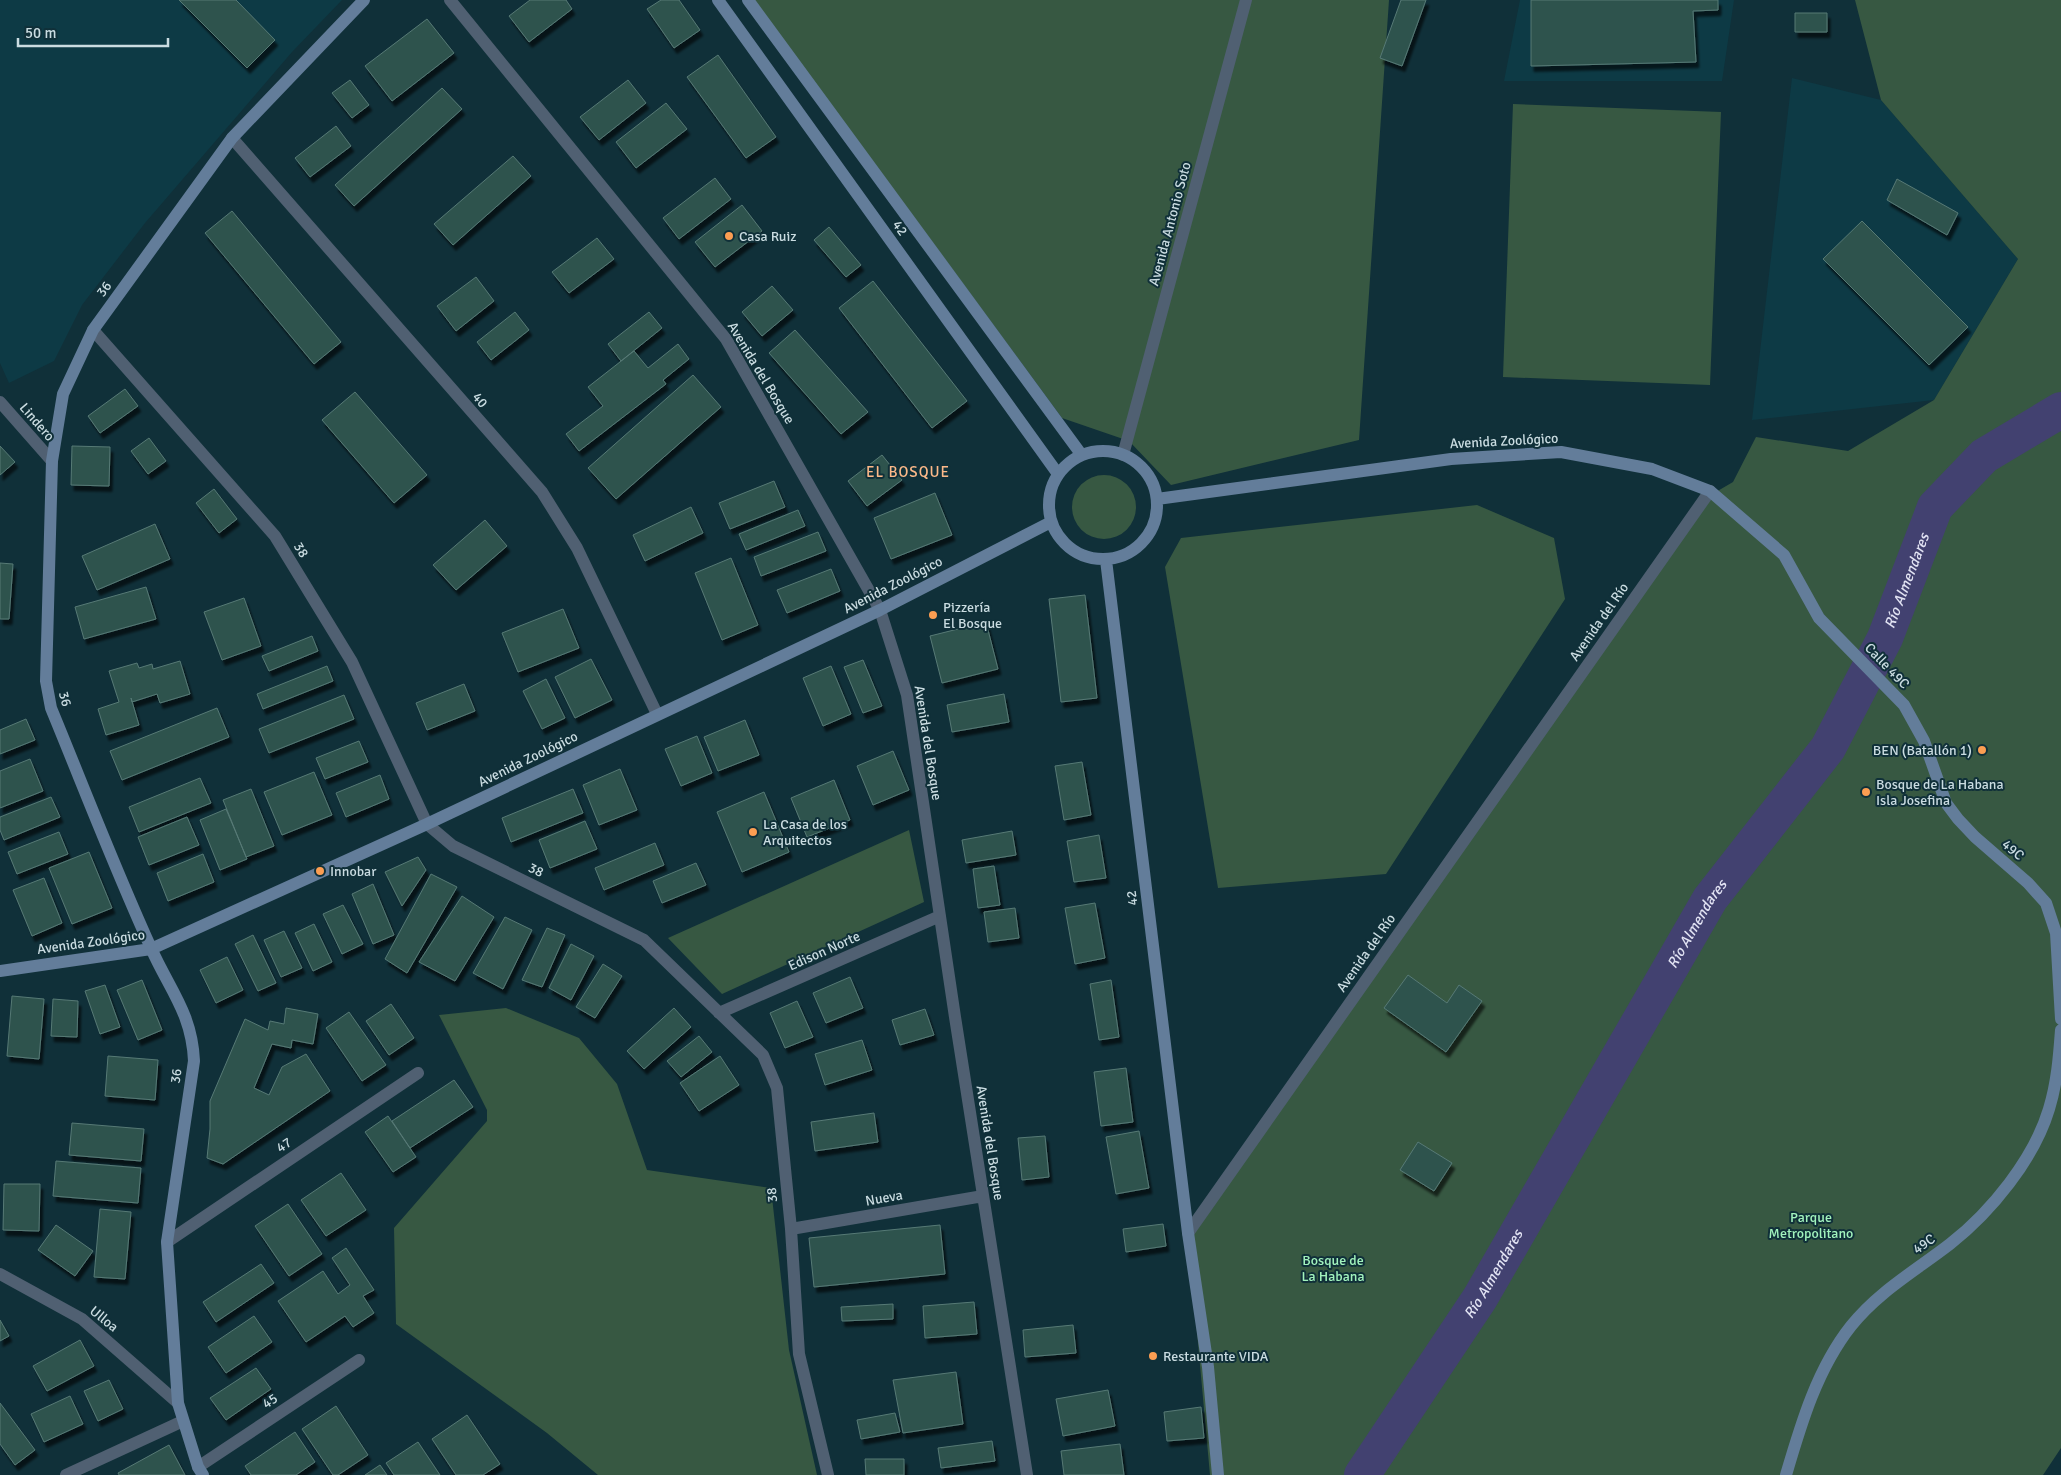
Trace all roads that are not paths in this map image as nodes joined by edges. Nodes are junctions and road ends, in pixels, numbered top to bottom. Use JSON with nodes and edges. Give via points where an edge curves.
{"nodes":[{"id":1,"x":364,"y":0,"type":"edge"},
{"id":2,"x":450,"y":0,"type":"edge"},
{"id":3,"x":718,"y":0,"type":"edge"},
{"id":4,"x":748,"y":0,"type":"edge"},
{"id":5,"x":1246,"y":0,"type":"edge"},
{"id":6,"x":232,"y":138,"type":"junction"},
{"id":7,"x":93,"y":330,"type":"junction"},
{"id":8,"x":0,"y":402,"type":"edge"},
{"id":9,"x":1081,"y":454,"type":"junction"},
{"id":10,"x":1123,"y":456,"type":"junction"},
{"id":11,"x":52,"y":461,"type":"junction"},
{"id":12,"x":1058,"y":474,"type":"junction"},
{"id":13,"x":1710,"y":491,"type":"junction"},
{"id":14,"x":1157,"y":499,"type":"junction"},
{"id":15,"x":1051,"y":522,"type":"junction"},
{"id":16,"x":1106,"y":560,"type":"junction"},
{"id":17,"x":880,"y":610,"type":"junction"},
{"id":18,"x":1819,"y":618,"type":"joint"},
{"id":19,"x":658,"y":714,"type":"junction"},
{"id":20,"x":1924,"y":741,"type":"joint"},
{"id":21,"x":427,"y":824,"type":"junction"},
{"id":22,"x":940,"y":916,"type":"junction"},
{"id":23,"x":151,"y":949,"type":"junction"},
{"id":24,"x":0,"y":970,"type":"edge"},
{"id":25,"x":719,"y":1013,"type":"junction"},
{"id":26,"x":2061,"y":1019,"type":"edge"},
{"id":27,"x":2061,"y":1030,"type":"edge"},
{"id":28,"x":418,"y":1074,"type":"dead end"},
{"id":29,"x":983,"y":1196,"type":"junction"},
{"id":30,"x":791,"y":1229,"type":"junction"},
{"id":31,"x":1188,"y":1233,"type":"junction"},
{"id":32,"x":168,"y":1242,"type":"junction"},
{"id":33,"x":0,"y":1274,"type":"edge"},
{"id":34,"x":359,"y":1360,"type":"dead end"},
{"id":35,"x":178,"y":1403,"type":"junction"},
{"id":36,"x":183,"y":1421,"type":"junction"},
{"id":37,"x":201,"y":1471,"type":"edge"},
{"id":38,"x":66,"y":1475,"type":"edge"},
{"id":39,"x":828,"y":1475,"type":"edge"},
{"id":40,"x":1027,"y":1475,"type":"edge"},
{"id":41,"x":1218,"y":1475,"type":"edge"},
{"id":42,"x":1786,"y":1475,"type":"edge"}],
"edges":[{"from":1,"to":6,"type":"street","name":"36"},
{"from":2,"to":17,"type":"street","name":"Avenida del Bosque","via":[[726,339]]},
{"from":3,"to":12,"type":"street","name":"42"},
{"from":4,"to":9,"type":"street","name":"42"},
{"from":5,"to":10,"type":"street","name":"Avenida Antonio Soto"},
{"from":6,"to":7,"type":"street","name":"36"},
{"from":6,"to":19,"type":"street","name":"40","via":[[542,492],[577,548]]},
{"from":7,"to":11,"type":"street","name":"36","via":[[63,394]]},
{"from":7,"to":21,"type":"street","name":"38","via":[[275,536],[352,662]]},
{"from":8,"to":11,"type":"street","name":"Lindero"},
{"from":9,"to":10,"type":"street","via":[[1108,452]]},
{"from":9,"to":12,"type":"street","via":[[1068,461]]},
{"from":10,"to":14,"type":"street","via":[[1146,472]]},
{"from":11,"to":23,"type":"street","name":"36","via":[[46,681],[51,708]]},
{"from":12,"to":15,"type":"street","via":[[1050,492],[1048,508]]},
{"from":13,"to":14,"type":"street","name":"Avenida Zoológico","via":[[1652,469],[1561,452],[1451,459]]},
{"from":13,"to":18,"type":"street","name":"Avenida Zoológico","via":[[1784,555]]},
{"from":13,"to":31,"type":"street","name":"Avenida del Río"},
{"from":14,"to":16,"type":"street","via":[[1156,517],[1150,533],[1138,547],[1124,556]]},
{"from":15,"to":16,"type":"street","via":[[1062,543],[1072,551]]},
{"from":15,"to":17,"type":"street","name":"Avenida Zoológico"},
{"from":16,"to":31,"type":"street","name":"42"},
{"from":17,"to":19,"type":"street","name":"Avenida Zoológico"},
{"from":17,"to":22,"type":"street","name":"Avenida del Bosque","via":[[907,695]]},
{"from":18,"to":20,"type":"street","name":"Calle 49C","via":[[1904,705]]},
{"from":19,"to":21,"type":"street","name":"Avenida Zoológico"},
{"from":20,"to":26,"type":"street","name":"49C","via":[[1938,785],[1958,820],[2028,882],[2051,914],[2059,952]]},
{"from":21,"to":23,"type":"street","name":"Avenida Zoológico"},
{"from":21,"to":25,"type":"street","name":"38","via":[[453,846],[644,940]]},
{"from":22,"to":25,"type":"street","name":"Edison Norte"},
{"from":22,"to":29,"type":"street","name":"Avenida del Bosque"},
{"from":23,"to":24,"type":"street","name":"Avenida Zoológico"},
{"from":23,"to":32,"type":"street","name":"36","via":[[184,1010],[193,1040],[194,1060]]},
{"from":25,"to":30,"type":"street","name":"38","via":[[763,1055],[777,1088]]},
{"from":27,"to":42,"type":"street","name":"49C","via":[[2049,1110],[2015,1175],[1978,1219],[1875,1300],[1850,1327],[1814,1390]]},
{"from":28,"to":32,"type":"street","name":"47"},
{"from":29,"to":30,"type":"street","name":"Nueva"},
{"from":29,"to":40,"type":"street","name":"Avenida del Bosque"},
{"from":30,"to":39,"type":"street","name":"38","via":[[799,1354]]},
{"from":31,"to":41,"type":"street","via":[[1208,1367]]},
{"from":32,"to":35,"type":"street","name":"36"},
{"from":33,"to":35,"type":"street","name":"Ulloa","via":[[82,1319]]},
{"from":34,"to":37,"type":"street","name":"45"},
{"from":35,"to":36,"type":"street","name":"36"},
{"from":36,"to":37,"type":"street","name":"36"},
{"from":36,"to":38,"type":"street"}]}
